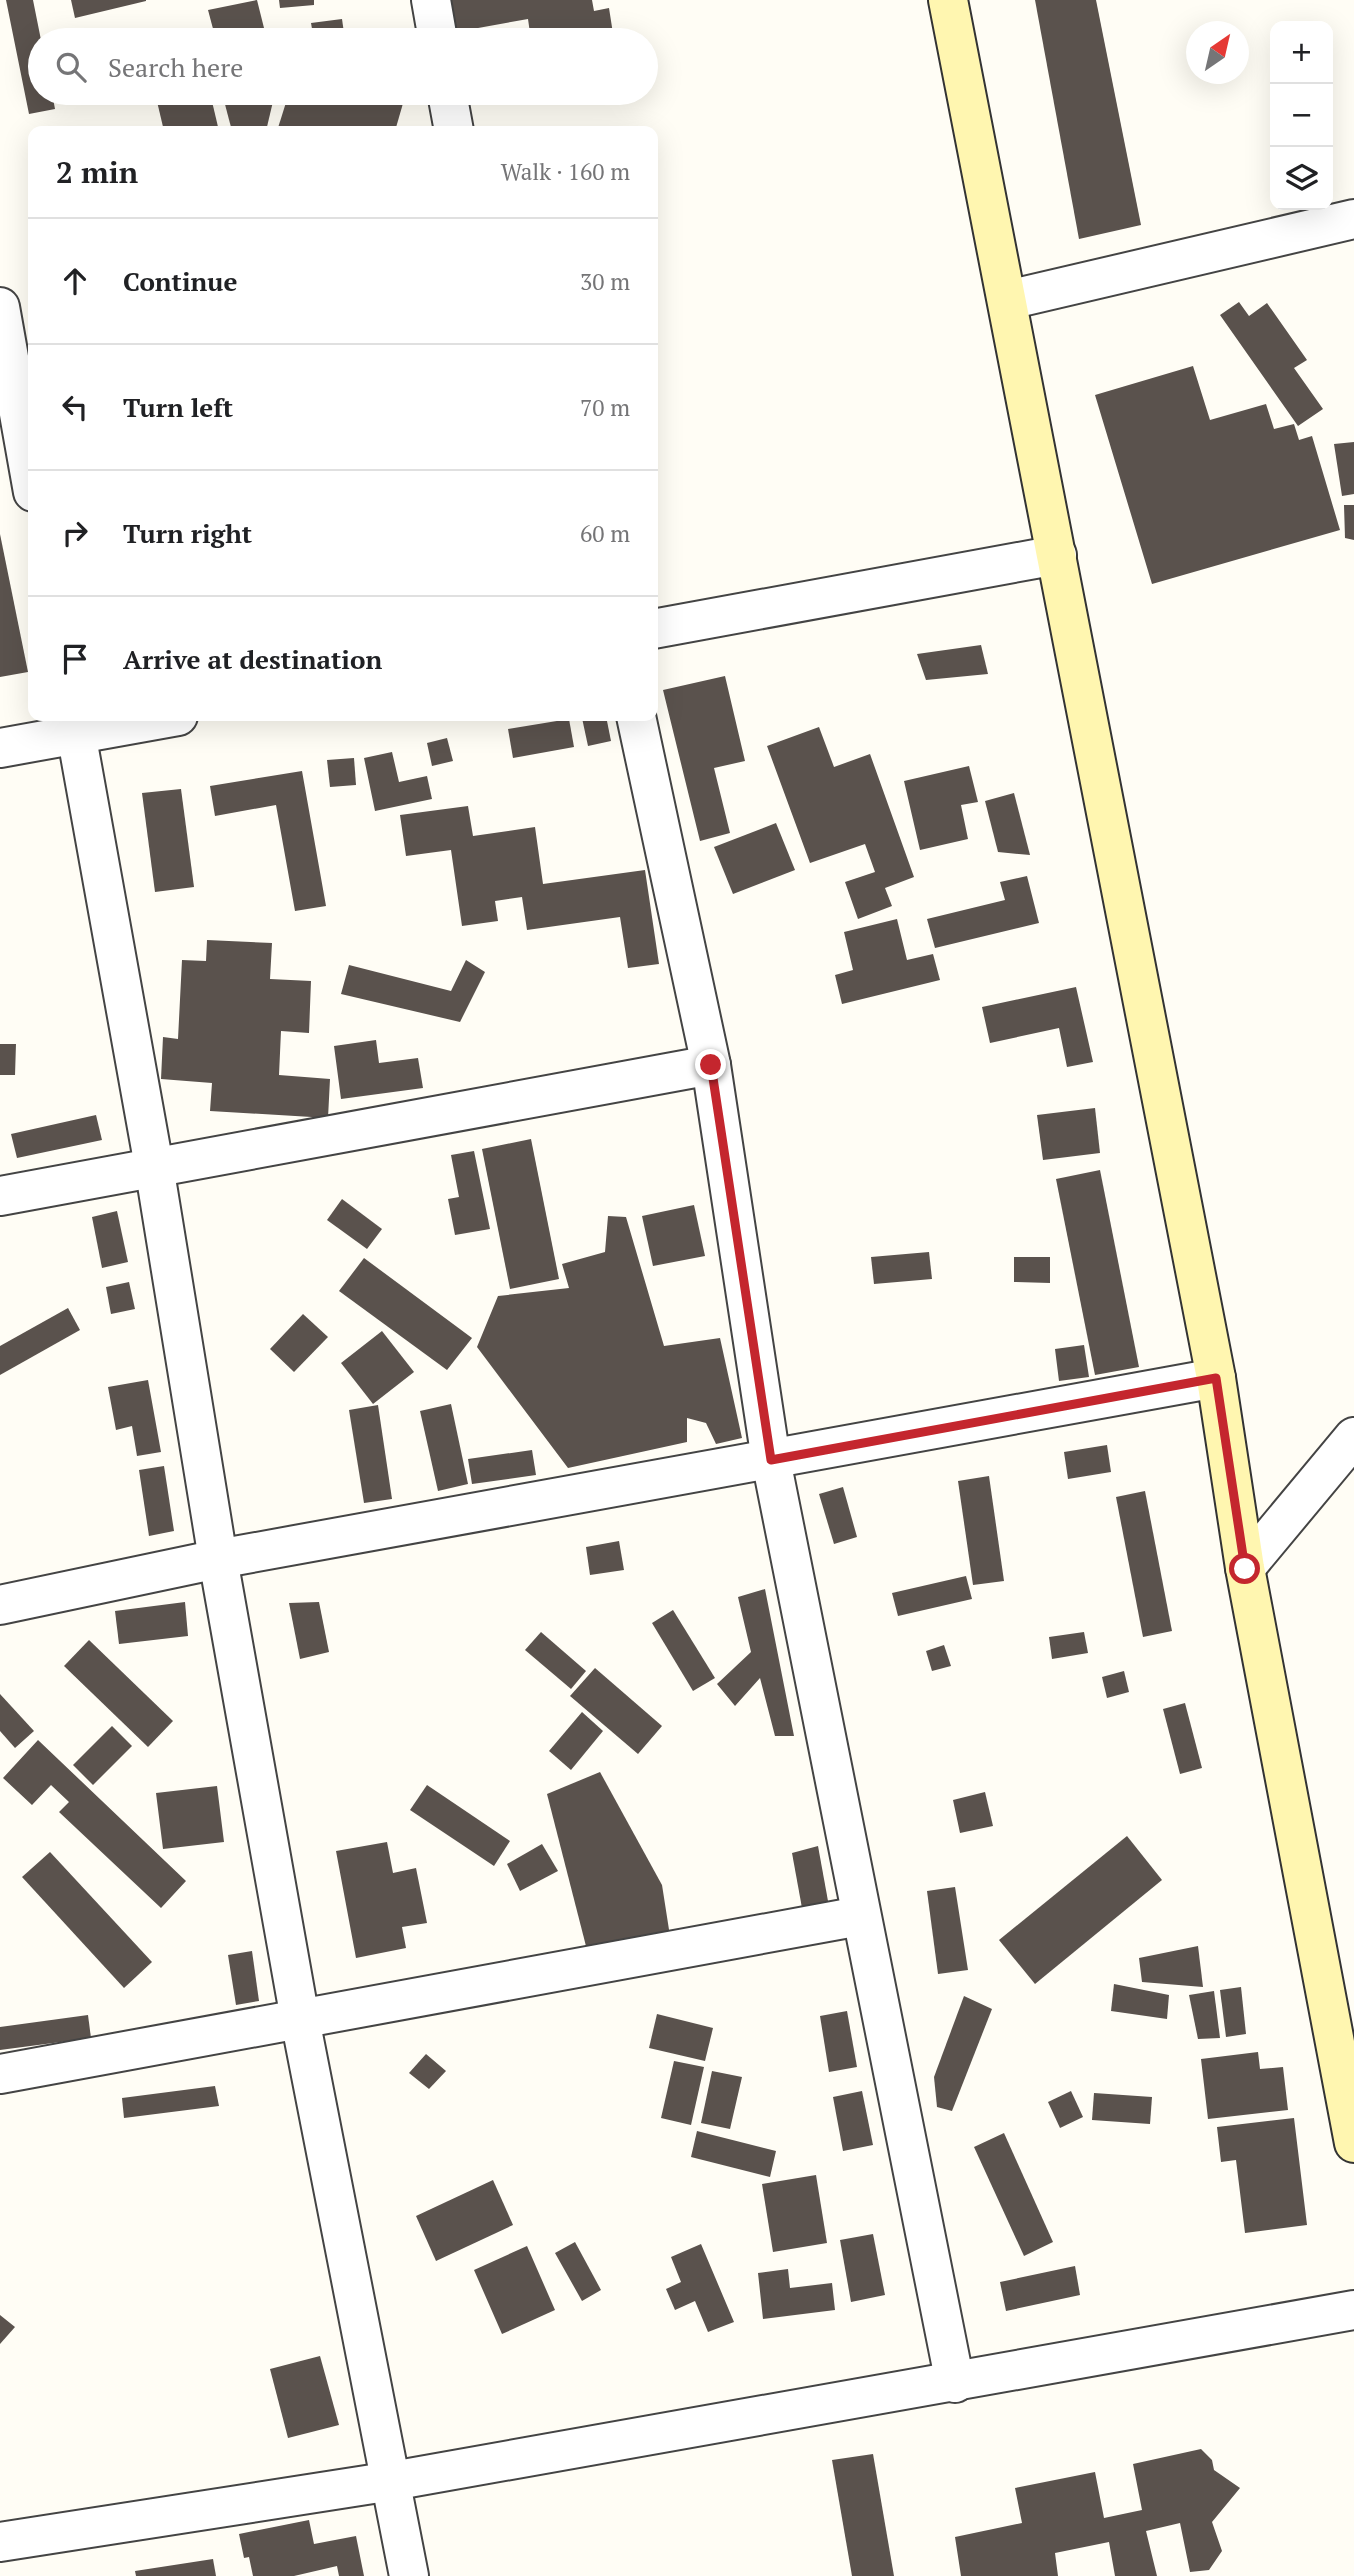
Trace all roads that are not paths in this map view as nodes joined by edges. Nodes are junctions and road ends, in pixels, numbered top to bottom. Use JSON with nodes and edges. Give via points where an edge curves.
{"nodes":[{"id":1,"x":431,"y":0,"type":"edge"},
{"id":2,"x":948,"y":0,"type":"edge"},
{"id":3,"x":436,"y":28,"type":"edge"},
{"id":4,"x":449,"y":105,"type":"edge"},
{"id":5,"x":453,"y":126,"type":"edge"},
{"id":6,"x":1354,"y":219,"type":"edge"},
{"id":7,"x":1008,"y":300,"type":"junction"},
{"id":8,"x":0,"y":307,"type":"edge"},
{"id":9,"x":28,"y":464,"type":"edge"},
{"id":10,"x":1057,"y":555,"type":"junction"},
{"id":11,"x":658,"y":628,"type":"edge"},
{"id":12,"x":121,"y":721,"type":"edge"},
{"id":13,"x":637,"y":721,"type":"edge"},
{"id":14,"x":75,"y":725,"type":"edge"},
{"id":15,"x":0,"y":748,"type":"edge"},
{"id":16,"x":711,"y":1065,"type":"junction"},
{"id":17,"x":154,"y":1166,"type":"junction"},
{"id":18,"x":0,"y":1196,"type":"edge"},
{"id":19,"x":1216,"y":1378,"type":"junction"},
{"id":20,"x":1354,"y":1437,"type":"edge"},
{"id":21,"x":771,"y":1460,"type":"junction"},
{"id":22,"x":218,"y":1559,"type":"junction"},
{"id":23,"x":1245,"y":1569,"type":"junction"},
{"id":24,"x":0,"y":1605,"type":"edge"},
{"id":25,"x":860,"y":1916,"type":"junction"},
{"id":26,"x":300,"y":2020,"type":"junction"},
{"id":27,"x":0,"y":2074,"type":"edge"},
{"id":28,"x":1354,"y":2143,"type":"edge"},
{"id":29,"x":1354,"y":2310,"type":"edge"},
{"id":30,"x":955,"y":2383,"type":"junction"},
{"id":31,"x":392,"y":2481,"type":"junction"},
{"id":32,"x":0,"y":2542,"type":"edge"},
{"id":33,"x":409,"y":2576,"type":"edge"}],
"edges":[{"from":1,"to":3,"type":"street"},
{"from":2,"to":7,"type":"street"},
{"from":4,"to":5,"type":"street"},
{"from":6,"to":7,"type":"street"},
{"from":7,"to":10,"type":"street"},
{"from":8,"to":9,"type":"street"},
{"from":10,"to":11,"type":"street"},
{"from":10,"to":19,"type":"street"},
{"from":12,"to":14,"type":"street"},
{"from":13,"to":16,"type":"street"},
{"from":14,"to":15,"type":"street"},
{"from":14,"to":17,"type":"street"},
{"from":16,"to":17,"type":"street"},
{"from":16,"to":21,"type":"street"},
{"from":17,"to":18,"type":"street"},
{"from":17,"to":22,"type":"street"},
{"from":19,"to":21,"type":"street"},
{"from":19,"to":23,"type":"street"},
{"from":20,"to":23,"type":"street"},
{"from":21,"to":22,"type":"street"},
{"from":21,"to":25,"type":"street"},
{"from":22,"to":24,"type":"street"},
{"from":22,"to":26,"type":"street"},
{"from":23,"to":28,"type":"street"},
{"from":25,"to":26,"type":"street"},
{"from":25,"to":30,"type":"street"},
{"from":26,"to":27,"type":"street"},
{"from":26,"to":31,"type":"street"},
{"from":29,"to":30,"type":"street"},
{"from":30,"to":31,"type":"street"},
{"from":31,"to":32,"type":"street"},
{"from":31,"to":33,"type":"street"}]}
